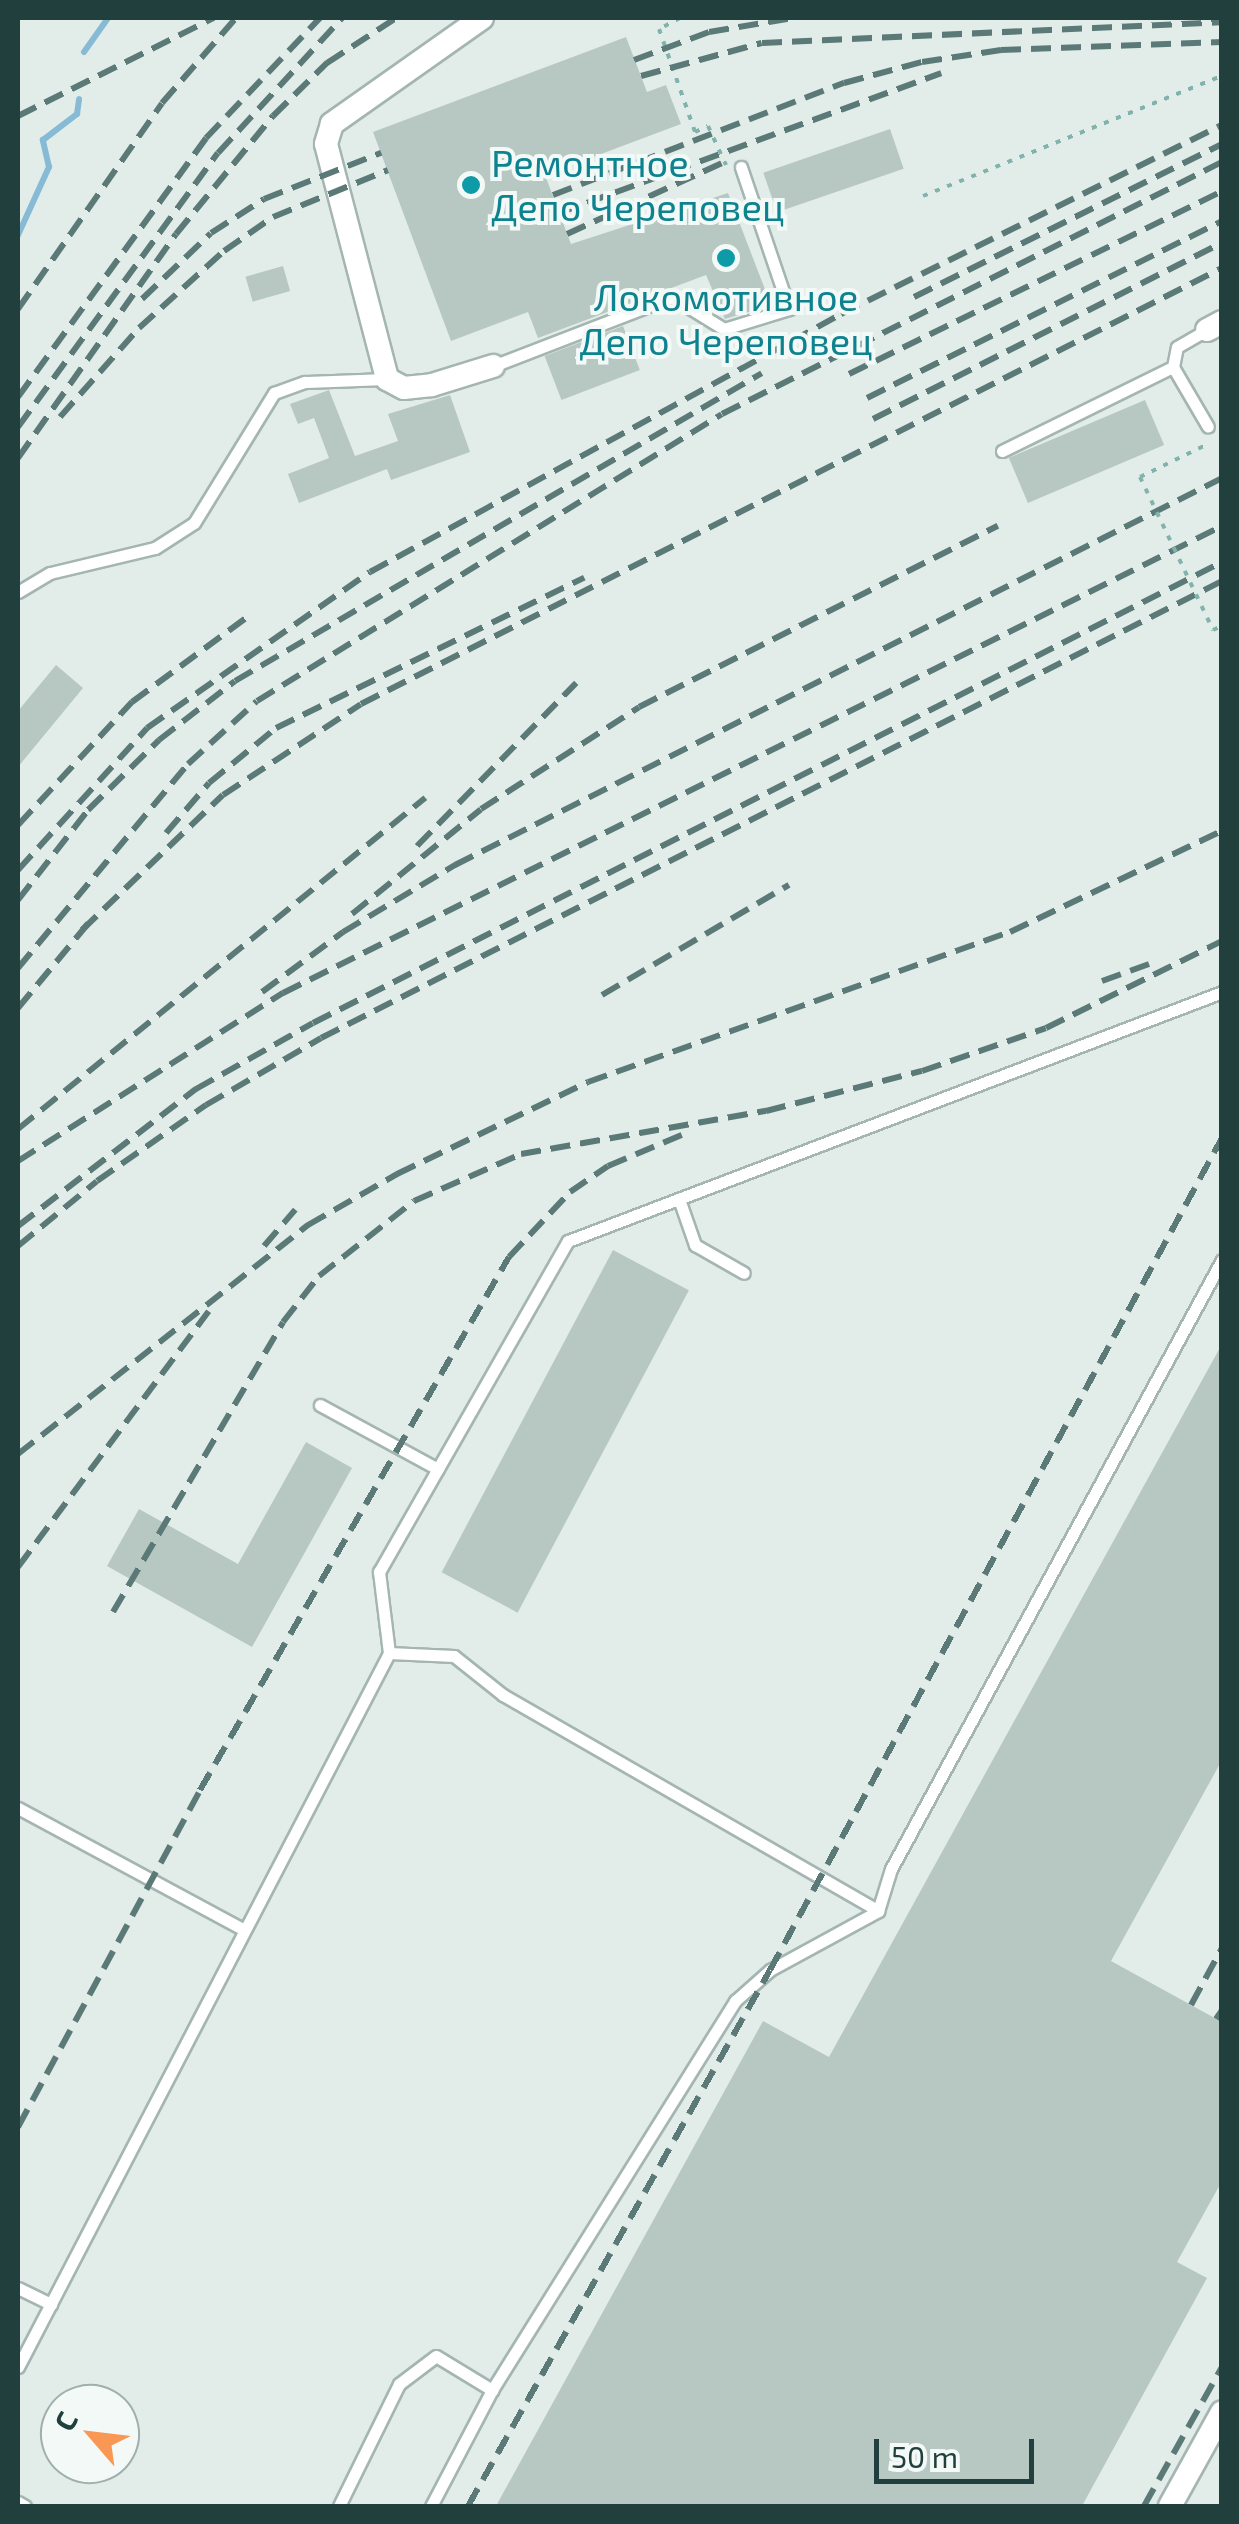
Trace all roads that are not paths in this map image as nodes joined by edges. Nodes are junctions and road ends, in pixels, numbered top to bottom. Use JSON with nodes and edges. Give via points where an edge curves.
{"nodes":[{"id":1,"x":482,"y":18,"type":"edge"},
{"id":2,"x":741,"y":167,"type":"road end"},
{"id":3,"x":1214,"y":326,"type":"edge"},
{"id":4,"x":492,"y":366,"type":"joint"},
{"id":5,"x":1173,"y":367,"type":"junction"},
{"id":6,"x":387,"y":379,"type":"junction"},
{"id":7,"x":1208,"y":427,"type":"dead end"},
{"id":8,"x":1002,"y":452,"type":"dead end"},
{"id":9,"x":18,"y":592,"type":"edge"},
{"id":10,"x":1222,"y":992,"type":"edge"},
{"id":11,"x":679,"y":1198,"type":"junction"},
{"id":12,"x":1222,"y":1260,"type":"edge"},
{"id":13,"x":744,"y":1273,"type":"dead end"},
{"id":14,"x":320,"y":1405,"type":"dead end"},
{"id":15,"x":438,"y":1469,"type":"junction"},
{"id":16,"x":390,"y":1653,"type":"junction"},
{"id":17,"x":18,"y":1808,"type":"edge"},
{"id":18,"x":878,"y":1912,"type":"junction"},
{"id":19,"x":241,"y":1928,"type":"junction"},
{"id":20,"x":18,"y":2288,"type":"edge"},
{"id":21,"x":51,"y":2304,"type":"junction"},
{"id":22,"x":18,"y":2367,"type":"edge"},
{"id":23,"x":492,"y":2390,"type":"junction"},
{"id":24,"x":1222,"y":2412,"type":"edge"},
{"id":25,"x":18,"y":2502,"type":"edge"},
{"id":26,"x":25,"y":2506,"type":"edge"},
{"id":27,"x":339,"y":2506,"type":"edge"},
{"id":28,"x":431,"y":2506,"type":"edge"},
{"id":29,"x":1170,"y":2506,"type":"edge"}],
"edges":[{"from":1,"to":6,"type":"street","via":[[332,124],[326,144]]},
{"from":2,"to":4,"type":"lane","via":[[789,309],[724,329],[672,297]]},
{"from":3,"to":5,"type":"lane","via":[[1177,346]]},
{"from":4,"to":6,"type":"street","via":[[432,385],[404,388]]},
{"from":5,"to":7,"type":"lane"},
{"from":5,"to":8,"type":"lane"},
{"from":6,"to":9,"type":"lane","via":[[305,382],[274,393],[194,523],[155,548],[50,574]]},
{"from":10,"to":11,"type":"lane"},
{"from":11,"to":13,"type":"lane","via":[[695,1245]]},
{"from":11,"to":15,"type":"lane","via":[[568,1240]]},
{"from":12,"to":18,"type":"lane","via":[[891,1868]]},
{"from":14,"to":15,"type":"lane"},
{"from":15,"to":16,"type":"lane","via":[[379,1572]]},
{"from":16,"to":18,"type":"lane","via":[[454,1656],[503,1695]]},
{"from":16,"to":19,"type":"lane"},
{"from":17,"to":19,"type":"lane"},
{"from":18,"to":23,"type":"lane","via":[[770,1970],[734,2001]]},
{"from":19,"to":21,"type":"lane"},
{"from":20,"to":21,"type":"lane"},
{"from":21,"to":22,"type":"lane"},
{"from":23,"to":27,"type":"lane","via":[[436,2356],[399,2384]]},
{"from":23,"to":28,"type":"lane"},
{"from":24,"to":29,"type":"street"},
{"from":25,"to":26,"type":"lane"}]}
